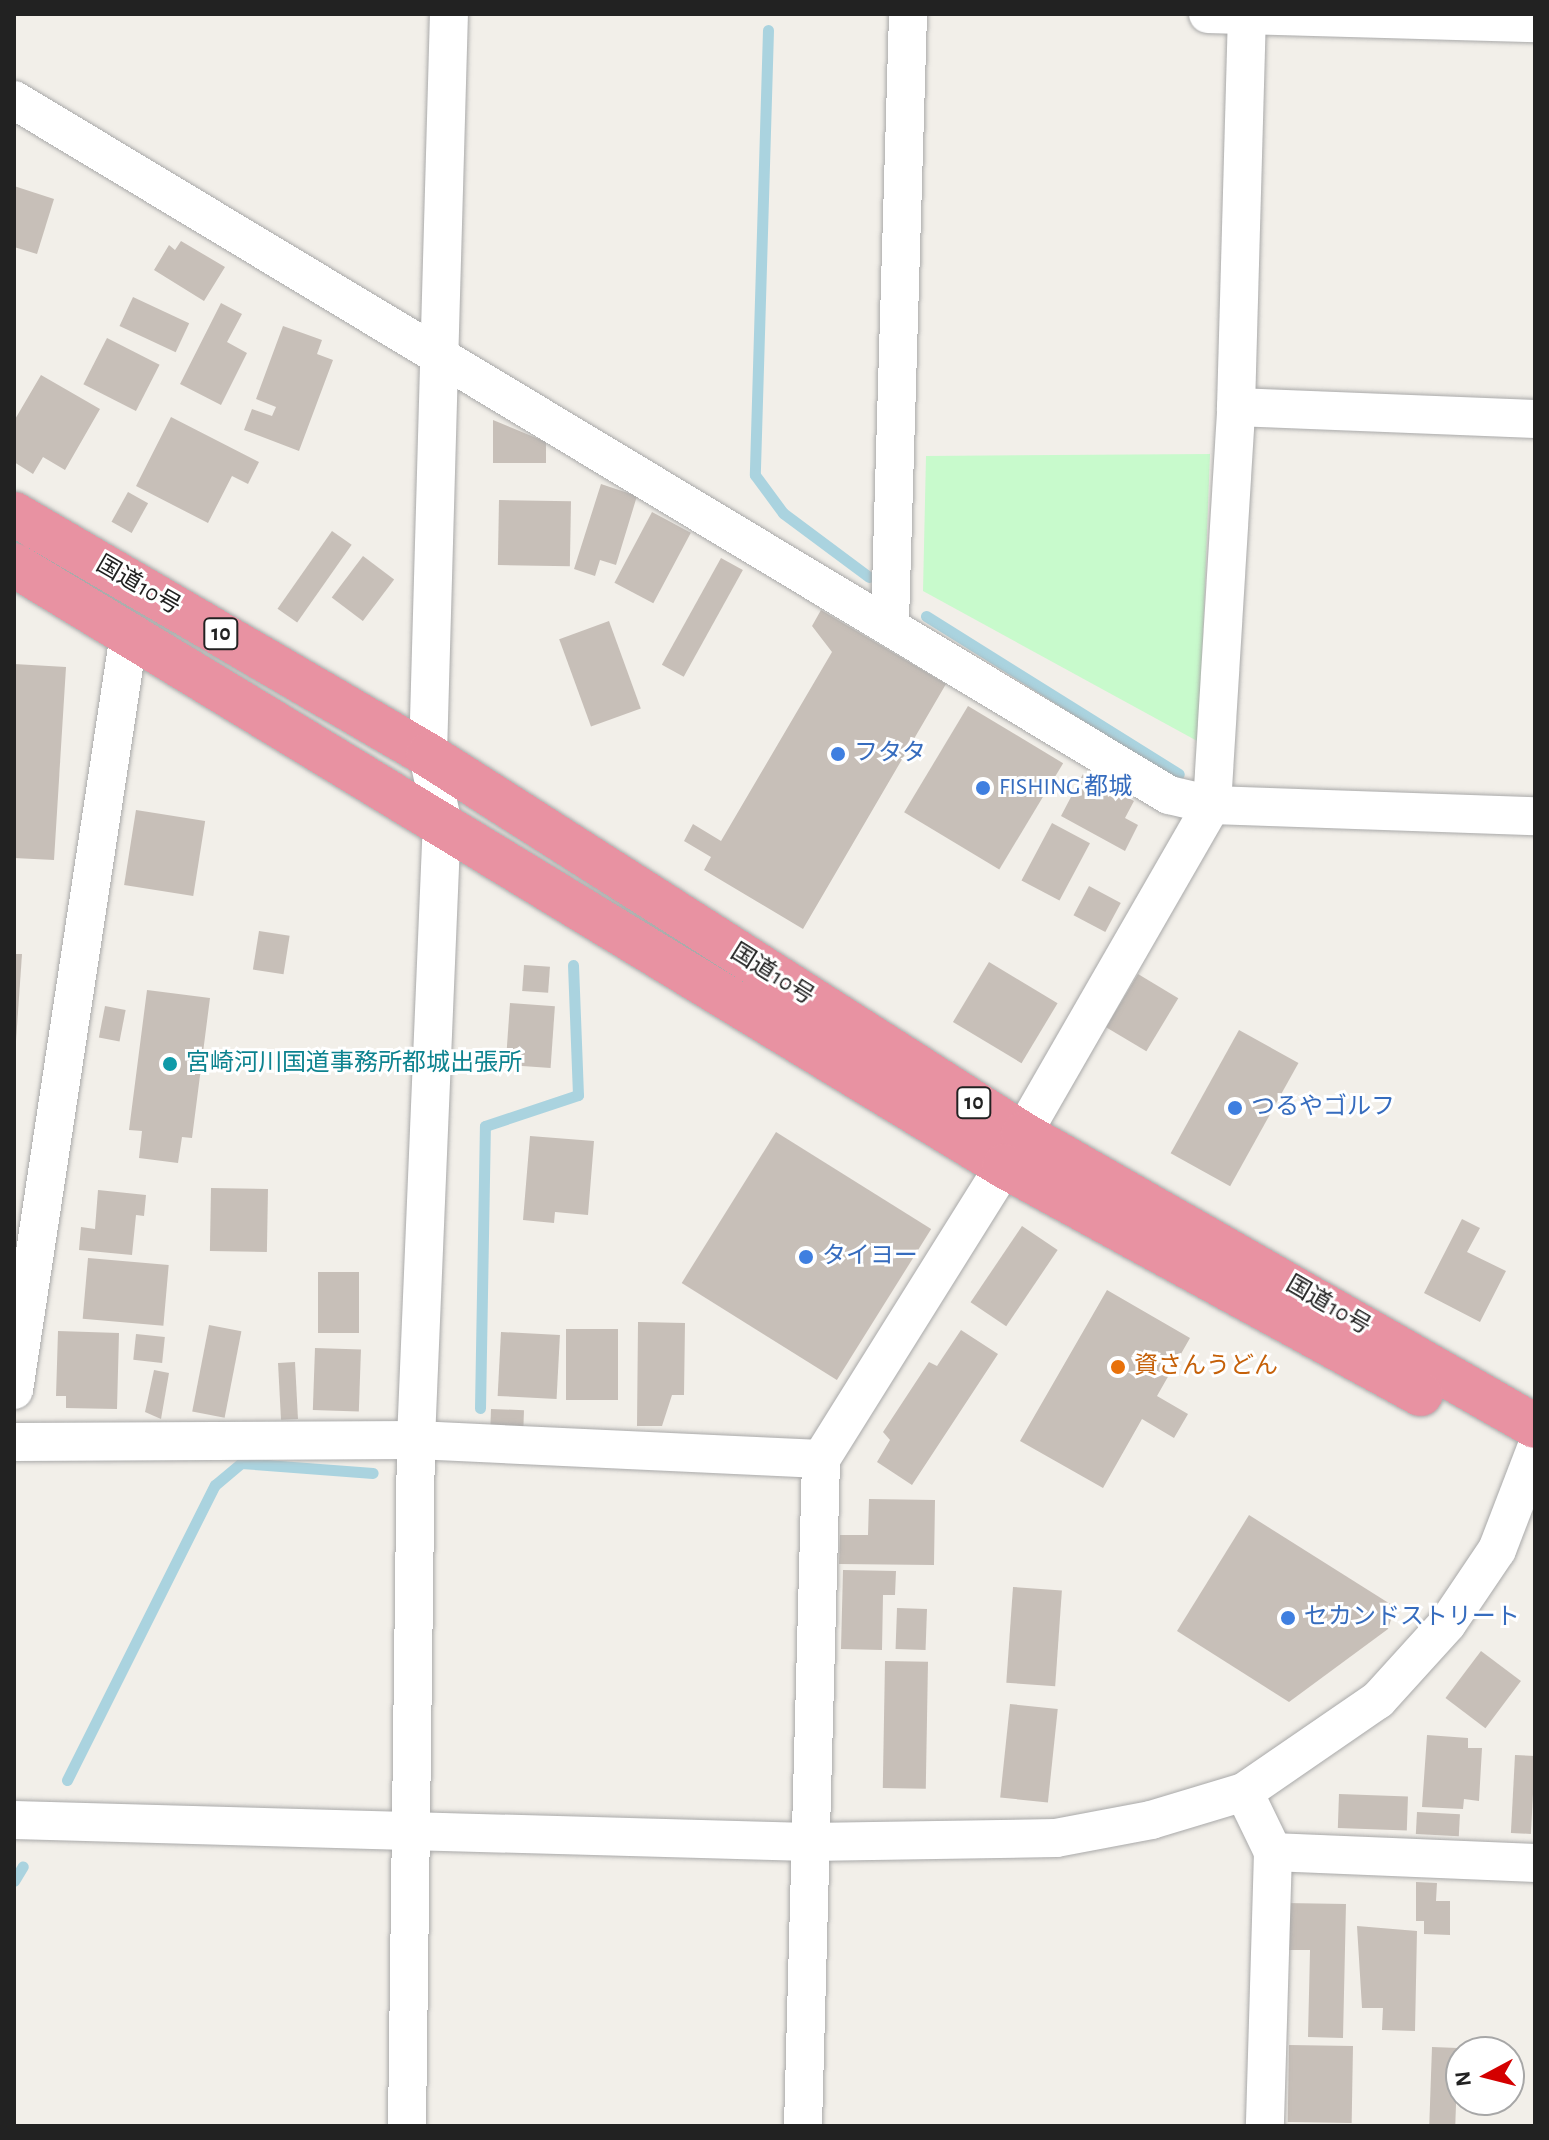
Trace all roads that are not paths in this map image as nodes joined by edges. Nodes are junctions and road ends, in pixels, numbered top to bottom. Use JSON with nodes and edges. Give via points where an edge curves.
{"nodes":[{"id":1,"x":449,"y":14,"type":"edge"},
{"id":2,"x":908,"y":14,"type":"edge"},
{"id":3,"x":1208,"y":14,"type":"edge"},
{"id":4,"x":1247,"y":15,"type":"edge"},
{"id":5,"x":1535,"y":23,"type":"edge"},
{"id":6,"x":14,"y":100,"type":"edge"},
{"id":7,"x":440,"y":354,"type":"junction"},
{"id":8,"x":1236,"y":407,"type":"junction"},
{"id":9,"x":1535,"y":419,"type":"edge"},
{"id":10,"x":14,"y":514,"type":"edge"},
{"id":11,"x":14,"y":565,"type":"edge"},
{"id":12,"x":890,"y":621,"type":"junction"},
{"id":13,"x":129,"y":634,"type":"junction"},
{"id":14,"x":428,"y":755,"type":"junction"},
{"id":15,"x":1212,"y":805,"type":"junction"},
{"id":16,"x":1535,"y":816,"type":"edge"},
{"id":17,"x":442,"y":820,"type":"junction"},
{"id":18,"x":1014,"y":1150,"type":"junction"},
{"id":19,"x":27,"y":1215,"type":"edge"},
{"id":20,"x":14,"y":1390,"type":"edge"},
{"id":21,"x":416,"y":1440,"type":"junction"},
{"id":22,"x":14,"y":1442,"type":"edge"},
{"id":23,"x":1535,"y":1447,"type":"edge"},
{"id":24,"x":821,"y":1459,"type":"junction"},
{"id":25,"x":1244,"y":1792,"type":"junction"},
{"id":26,"x":14,"y":1820,"type":"edge"},
{"id":27,"x":407,"y":1826,"type":"junction"},
{"id":28,"x":809,"y":1842,"type":"junction"},
{"id":29,"x":1273,"y":1852,"type":"junction"},
{"id":30,"x":1535,"y":1863,"type":"edge"},
{"id":31,"x":407,"y":2126,"type":"edge"},
{"id":32,"x":803,"y":2126,"type":"edge"},
{"id":33,"x":1265,"y":2126,"type":"edge"}],
"edges":[{"from":1,"to":7,"type":"street"},
{"from":2,"to":12,"type":"street"},
{"from":3,"to":4,"type":"street"},
{"from":4,"to":5,"type":"street"},
{"from":4,"to":8,"type":"street"},
{"from":6,"to":7,"type":"street"},
{"from":7,"to":12,"type":"street"},
{"from":7,"to":14,"type":"street"},
{"from":8,"to":9,"type":"street"},
{"from":8,"to":15,"type":"street"},
{"from":10,"to":14,"type":"highway","name":"国道10号","number":"10"},
{"from":11,"to":13,"type":"highway","name":"国道10号","number":"10"},
{"from":12,"to":15,"type":"street","via":[[1169,795]]},
{"from":13,"to":17,"type":"highway","name":"国道10号","number":"10"},
{"from":13,"to":19,"type":"street"},
{"from":14,"to":17,"type":"street"},
{"from":14,"to":18,"type":"highway","name":"国道10号","number":"10"},
{"from":15,"to":16,"type":"street"},
{"from":15,"to":18,"type":"street"},
{"from":17,"to":18,"type":"highway","name":"国道10号","number":"10"},
{"from":17,"to":21,"type":"street"},
{"from":18,"to":23,"type":"highway","name":"国道10号","number":"10"},
{"from":18,"to":24,"type":"street"},
{"from":19,"to":20,"type":"street"},
{"from":21,"to":22,"type":"street"},
{"from":21,"to":24,"type":"street"},
{"from":21,"to":27,"type":"street"},
{"from":23,"to":25,"type":"street","via":[[1497,1550],[1447,1624],[1378,1700]]},
{"from":24,"to":28,"type":"street"},
{"from":25,"to":28,"type":"street","via":[[1056,1838]]},
{"from":25,"to":29,"type":"street"},
{"from":26,"to":27,"type":"street"},
{"from":27,"to":28,"type":"street"},
{"from":27,"to":31,"type":"street"},
{"from":28,"to":32,"type":"street"},
{"from":29,"to":30,"type":"street"},
{"from":29,"to":33,"type":"street"}]}
